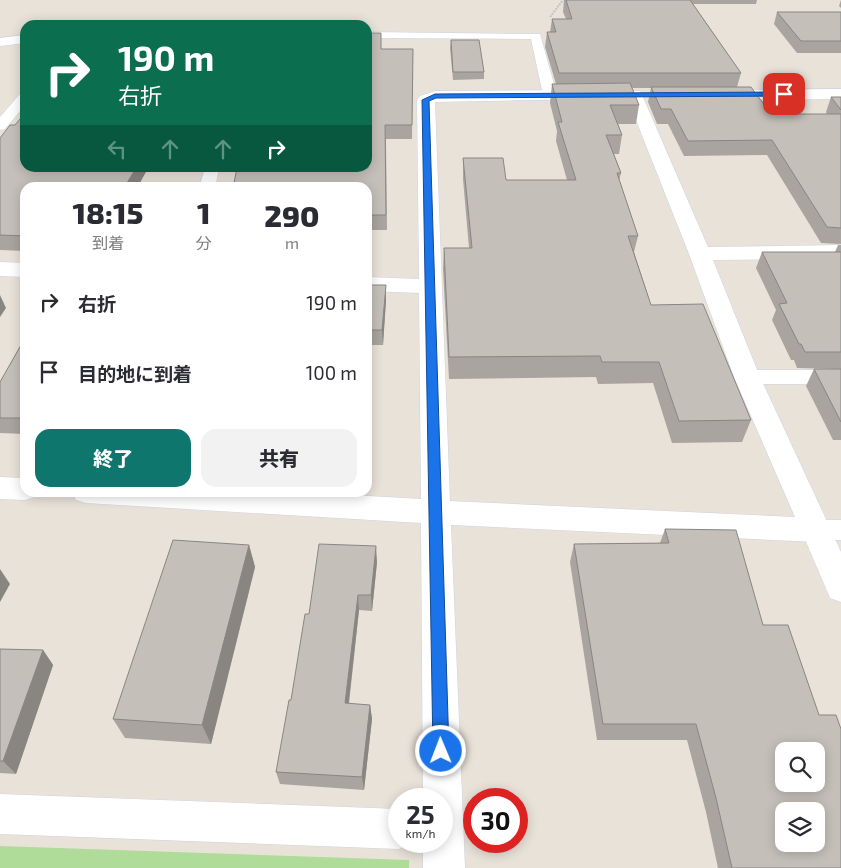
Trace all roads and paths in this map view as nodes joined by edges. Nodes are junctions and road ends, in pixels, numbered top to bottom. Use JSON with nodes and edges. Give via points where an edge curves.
{"nodes":[{"id":1,"x":372,"y":36,"type":"edge"},
{"id":2,"x":20,"y":40,"type":"edge"},
{"id":3,"x":0,"y":42,"type":"edge"},
{"id":4,"x":841,"y":94,"type":"edge"},
{"id":5,"x":703,"y":95,"type":"edge"},
{"id":6,"x":550,"y":96,"type":"junction"},
{"id":7,"x":20,"y":103,"type":"edge"},
{"id":8,"x":0,"y":126,"type":"edge"},
{"id":9,"x":841,"y":252,"type":"edge"},
{"id":10,"x":700,"y":254,"type":"junction"},
{"id":11,"x":0,"y":269,"type":"edge"},
{"id":12,"x":20,"y":270,"type":"edge"},
{"id":13,"x":372,"y":284,"type":"edge"},
{"id":14,"x":431,"y":286,"type":"junction"},
{"id":15,"x":747,"y":377,"type":"junction"},
{"id":16,"x":841,"y":377,"type":"edge"},
{"id":17,"x":0,"y":488,"type":"edge"},
{"id":18,"x":20,"y":489,"type":"edge"},
{"id":19,"x":174,"y":497,"type":"edge"},
{"id":20,"x":436,"y":512,"type":"junction"},
{"id":21,"x":828,"y":530,"type":"edge"},
{"id":22,"x":841,"y":588,"type":"edge"},
{"id":23,"x":442,"y":788,"type":"edge"},
{"id":24,"x":0,"y":814,"type":"edge"},
{"id":25,"x":388,"y":829,"type":"edge"}],
"edges":[{"from":1,"to":6,"type":"lane","via":[[536,36]]},
{"from":2,"to":3,"type":"lane"},
{"from":4,"to":5,"type":"street"},
{"from":6,"to":10,"type":"street","via":[[627,95]]},
{"from":6,"to":14,"type":"street","via":[[435,96],[426,100]]},
{"from":7,"to":8,"type":"lane"},
{"from":9,"to":10,"type":"street"},
{"from":10,"to":15,"type":"street"},
{"from":11,"to":12,"type":"street"},
{"from":13,"to":14,"type":"street"},
{"from":14,"to":20,"type":"street"},
{"from":15,"to":16,"type":"lane"},
{"from":15,"to":21,"type":"street"},
{"from":17,"to":18,"type":"street"},
{"from":19,"to":20,"type":"street"},
{"from":20,"to":21,"type":"street"},
{"from":20,"to":23,"type":"street"},
{"from":21,"to":22,"type":"street"},
{"from":24,"to":25,"type":"street"}]}
